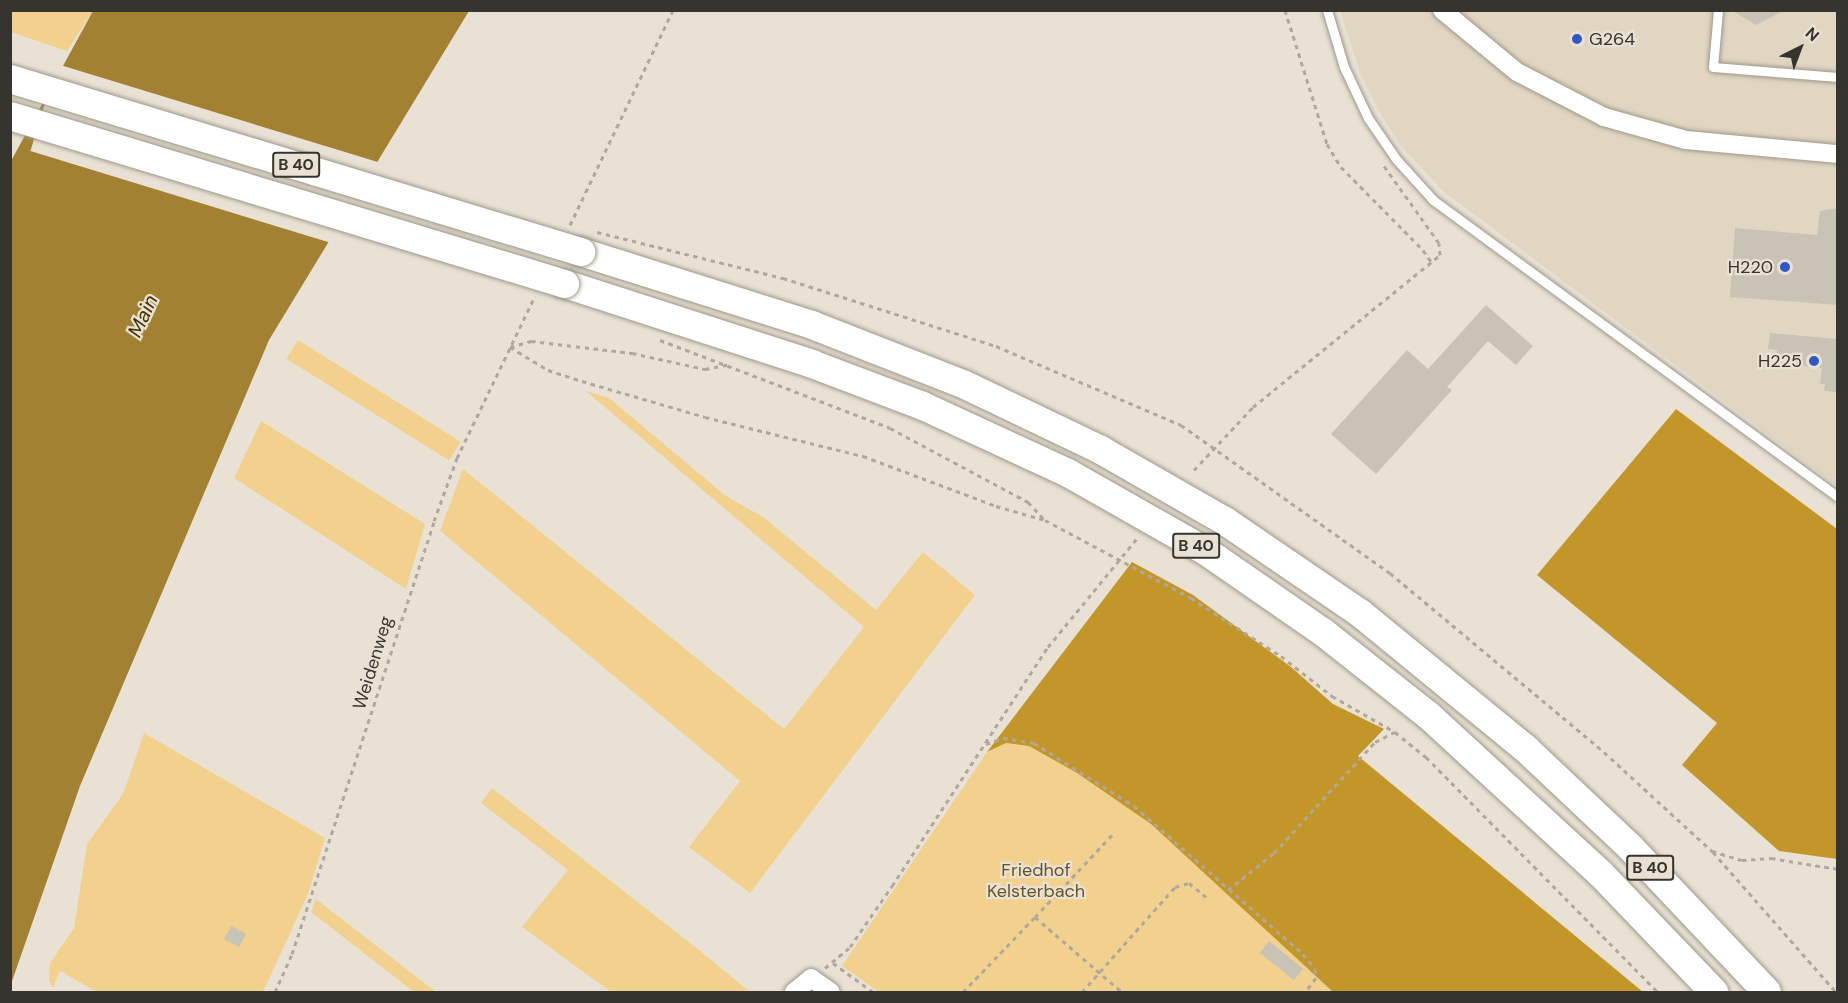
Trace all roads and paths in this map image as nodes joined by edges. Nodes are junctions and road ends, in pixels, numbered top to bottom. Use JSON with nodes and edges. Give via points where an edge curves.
{"nodes":[{"id":1,"x":673,"y":10,"type":"edge"},
{"id":2,"x":1285,"y":10,"type":"edge"},
{"id":3,"x":1327,"y":10,"type":"edge"},
{"id":4,"x":1442,"y":10,"type":"edge"},
{"id":5,"x":1718,"y":10,"type":"edge"},
{"id":6,"x":1838,"y":77,"type":"edge"},
{"id":7,"x":10,"y":79,"type":"edge"},
{"id":8,"x":10,"y":116,"type":"edge"},
{"id":9,"x":1838,"y":154,"type":"edge"},
{"id":10,"x":1381,"y":161,"type":"dead end"},
{"id":11,"x":579,"y":239,"type":"junction"},
{"id":12,"x":1431,"y":263,"type":"junction"},
{"id":13,"x":536,"y":295,"type":"dead end"},
{"id":14,"x":654,"y":338,"type":"dead end"},
{"id":15,"x":510,"y":347,"type":"junction"},
{"id":16,"x":731,"y":364,"type":"junction"},
{"id":17,"x":1215,"y":450,"type":"junction"},
{"id":18,"x":1194,"y":470,"type":"dead end"},
{"id":19,"x":1838,"y":497,"type":"edge"},
{"id":20,"x":1045,"y":520,"type":"junction"},
{"id":21,"x":1139,"y":536,"type":"dead end"},
{"id":22,"x":1118,"y":560,"type":"junction"},
{"id":23,"x":1395,"y":732,"type":"junction"},
{"id":24,"x":984,"y":745,"type":"junction"},
{"id":25,"x":1113,"y":834,"type":"dead end"},
{"id":26,"x":1712,"y":851,"type":"junction"},
{"id":27,"x":1838,"y":869,"type":"edge"},
{"id":28,"x":1228,"y":890,"type":"junction"},
{"id":29,"x":1206,"y":897,"type":"dead end"},
{"id":30,"x":1035,"y":917,"type":"junction"},
{"id":31,"x":833,"y":963,"type":"junction"},
{"id":32,"x":1099,"y":972,"type":"junction"},
{"id":33,"x":810,"y":978,"type":"junction"},
{"id":34,"x":274,"y":993,"type":"edge"},
{"id":35,"x":794,"y":993,"type":"edge"},
{"id":36,"x":831,"y":993,"type":"edge"},
{"id":37,"x":873,"y":993,"type":"edge"},
{"id":38,"x":963,"y":993,"type":"edge"},
{"id":39,"x":1082,"y":993,"type":"edge"},
{"id":40,"x":1122,"y":993,"type":"edge"},
{"id":41,"x":1305,"y":993,"type":"edge"},
{"id":42,"x":1658,"y":993,"type":"edge"},
{"id":43,"x":1714,"y":993,"type":"edge"},
{"id":44,"x":1767,"y":993,"type":"edge"},
{"id":45,"x":1836,"y":993,"type":"edge"}],
"edges":[{"from":1,"to":11,"type":"path"},
{"from":2,"to":12,"type":"path","via":[[1328,144],[1341,167],[1423,250]]},
{"from":3,"to":19,"type":"lane","via":[[1344,67],[1368,118],[1396,159],[1433,200]]},
{"from":4,"to":9,"type":"street","via":[[1517,72],[1605,117],[1686,140]]},
{"from":5,"to":6,"type":"lane","via":[[1713,67]]},
{"from":7,"to":11,"type":"highway","number":"B 40","bridge":true},
{"from":8,"to":43,"type":"highway","number":"B 40","bridge":true,"via":[[565,284],[812,364],[923,406],[1068,473],[1207,552],[1324,633],[1428,715],[1600,873]]},
{"from":10,"to":12,"type":"path","via":[[1439,243],[1440,255]]},
{"from":11,"to":17,"type":"path","via":[[783,278],[996,346],[1181,425]]},
{"from":11,"to":44,"type":"highway","number":"B 40","via":[[965,385],[1138,469],[1225,520],[1360,613],[1526,749],[1630,847]]},
{"from":12,"to":17,"type":"path","via":[[1253,407]]},
{"from":13,"to":15,"type":"path","name":"Weidenweg"},
{"from":14,"to":16,"type":"path"},
{"from":15,"to":16,"type":"path","via":[[531,340],[632,353],[705,369]]},
{"from":15,"to":20,"type":"path","via":[[548,370],[573,379],[862,456]]},
{"from":15,"to":34,"type":"path","name":"Weidenweg","via":[[457,458],[292,954]]},
{"from":16,"to":20,"type":"path","via":[[942,453],[1028,502]]},
{"from":17,"to":18,"type":"path"},
{"from":17,"to":26,"type":"path","via":[[1390,573],[1604,752]]},
{"from":20,"to":22,"type":"path"},
{"from":21,"to":22,"type":"path"},
{"from":22,"to":23,"type":"path","via":[[1201,603],[1281,656],[1332,696]]},
{"from":22,"to":24,"type":"path","via":[[1048,647]]},
{"from":23,"to":28,"type":"path","via":[[1376,742],[1274,853]]},
{"from":23,"to":42,"type":"path","via":[[1487,816]]},
{"from":24,"to":28,"type":"path","via":[[1018,738],[1043,749],[1134,806]]},
{"from":24,"to":31,"type":"path","via":[[874,913],[850,947]]},
{"from":25,"to":30,"type":"path"},
{"from":26,"to":27,"type":"path","via":[[1742,860],[1771,858]]},
{"from":26,"to":45,"type":"path"},
{"from":28,"to":41,"type":"path","via":[[1277,930],[1315,969],[1316,978]]},
{"from":29,"to":32,"type":"path","via":[[1189,883],[1175,887]]},
{"from":30,"to":32,"type":"path"},
{"from":30,"to":38,"type":"path"},
{"from":31,"to":33,"type":"path"},
{"from":31,"to":37,"type":"path"},
{"from":32,"to":39,"type":"path"},
{"from":32,"to":40,"type":"path"},
{"from":33,"to":35,"type":"street"},
{"from":33,"to":36,"type":"street"}]}
